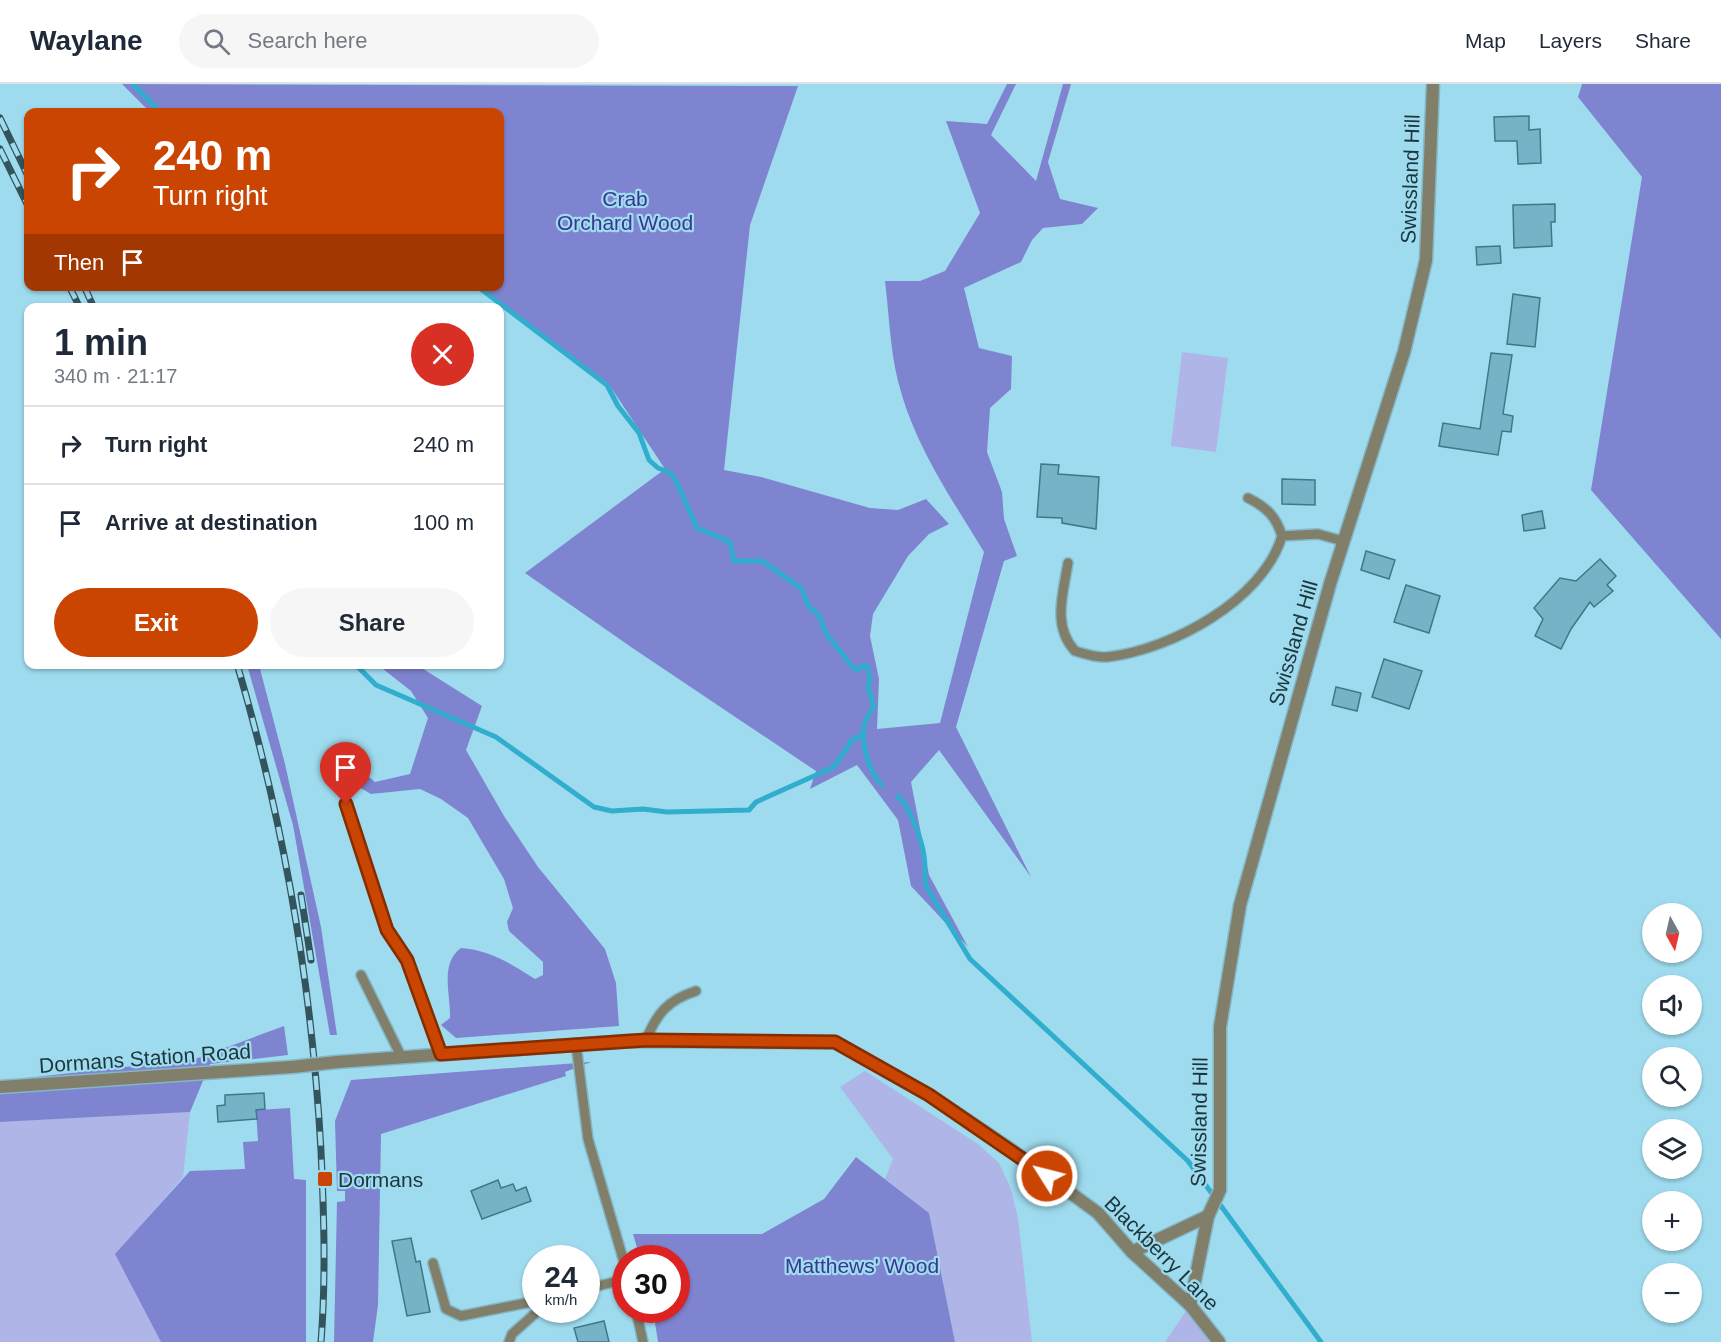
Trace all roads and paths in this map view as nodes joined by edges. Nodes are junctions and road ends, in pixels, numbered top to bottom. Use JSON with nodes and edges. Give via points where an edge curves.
{"nodes":[{"id":1,"x":1433,"y":84,"type":"edge"},
{"id":2,"x":1248,"y":498,"type":"dead end"},
{"id":3,"x":1282,"y":536,"type":"junction"},
{"id":4,"x":1343,"y":541,"type":"junction"},
{"id":5,"x":1068,"y":563,"type":"dead end"},
{"id":6,"x":346,"y":804,"type":"dead end"},
{"id":7,"x":361,"y":975,"type":"dead end"},
{"id":8,"x":696,"y":991,"type":"dead end"},
{"id":9,"x":646,"y":1040,"type":"junction"},
{"id":10,"x":576,"y":1044,"type":"junction"},
{"id":11,"x":441,"y":1054,"type":"junction"},
{"id":12,"x":401,"y":1056,"type":"junction"},
{"id":13,"x":292,"y":1067,"type":"joint"},
{"id":14,"x":0,"y":1087,"type":"edge"},
{"id":15,"x":1208,"y":1216,"type":"junction"},
{"id":16,"x":619,"y":1245,"type":"edge"},
{"id":17,"x":1132,"y":1252,"type":"junction"},
{"id":18,"x":433,"y":1263,"type":"dead end"},
{"id":19,"x":522,"y":1304,"type":"edge"},
{"id":20,"x":1190,"y":1305,"type":"junction"},
{"id":21,"x":524,"y":1323,"type":"edge"},
{"id":22,"x":639,"y":1323,"type":"edge"},
{"id":23,"x":509,"y":1342,"type":"edge"},
{"id":24,"x":643,"y":1342,"type":"edge"},
{"id":25,"x":1220,"y":1342,"type":"edge"}],
"edges":[{"from":1,"to":4,"type":"street","name":"Swissland Hill","via":[[1426,261],[1404,352]]},
{"from":2,"to":3,"type":"lane","via":[[1264,506],[1277,521]]},
{"from":3,"to":4,"type":"lane","via":[[1318,534]]},
{"from":3,"to":5,"type":"lane","via":[[1277,552],[1256,583],[1229,605],[1191,629],[1143,650],[1105,657],[1075,651],[1062,632],[1060,617]]},
{"from":4,"to":15,"type":"street","name":"Swissland Hill","via":[[1240,905],[1220,1027],[1221,1190]]},
{"from":6,"to":11,"type":"lane","via":[[387,930],[407,960]]},
{"from":7,"to":12,"type":"lane"},
{"from":8,"to":9,"type":"lane","via":[[678,997],[659,1012]]},
{"from":9,"to":10,"type":"street","name":"Blackberry Lane"},
{"from":9,"to":17,"type":"street","name":"Blackberry Lane","via":[[835,1042],[929,1095],[1013,1151],[1098,1214]]},
{"from":10,"to":11,"type":"street","name":"Blackberry Lane"},
{"from":10,"to":16,"type":"lane","via":[[588,1139]]},
{"from":11,"to":12,"type":"street","name":"Blackberry Lane"},
{"from":12,"to":13,"type":"street","name":"Blackberry Lane","bridge":true},
{"from":13,"to":14,"type":"street","name":"Dormans Station Road"},
{"from":15,"to":17,"type":"street","name":"Swissland Hill"},
{"from":15,"to":20,"type":"street","name":"Swissland Hill"},
{"from":17,"to":20,"type":"street","name":"Blackberry Lane"},
{"from":18,"to":19,"type":"lane","via":[[446,1309],[461,1316]]},
{"from":20,"to":25,"type":"street","name":"Blackberry Lane"},
{"from":21,"to":23,"type":"lane"},
{"from":22,"to":24,"type":"lane"}]}
